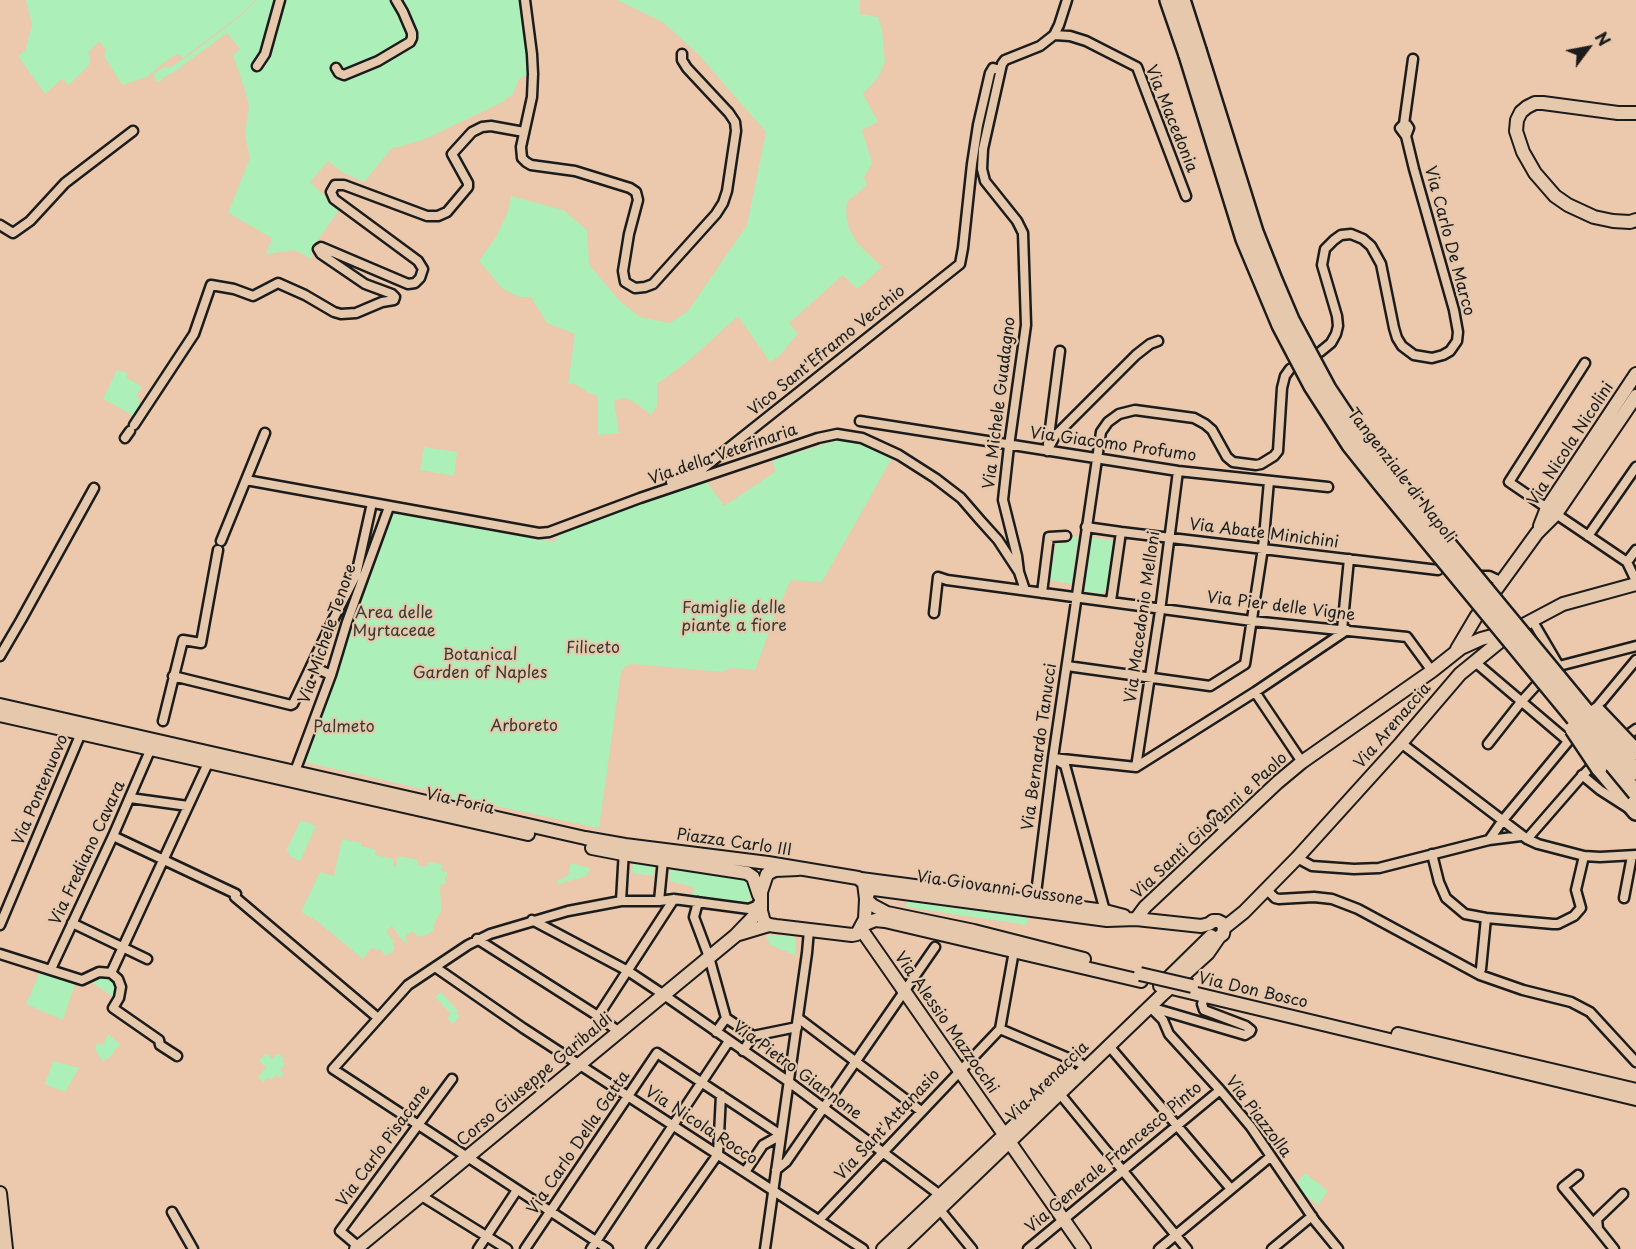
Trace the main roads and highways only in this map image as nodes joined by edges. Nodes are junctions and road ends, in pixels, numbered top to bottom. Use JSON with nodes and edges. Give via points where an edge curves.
{"nodes":[{"id":1,"x":1168,"y":0,"type":"edge"},
{"id":2,"x":1182,"y":0,"type":"edge"},
{"id":3,"x":1193,"y":53,"type":"junction"},
{"id":4,"x":1636,"y":113,"type":"edge"},
{"id":5,"x":1636,"y":220,"type":"edge"},
{"id":6,"x":1636,"y":374,"type":"edge"},
{"id":7,"x":1636,"y":396,"type":"edge"},
{"id":8,"x":1632,"y":410,"type":"edge"},
{"id":9,"x":1551,"y":511,"type":"junction"},
{"id":10,"x":1636,"y":582,"type":"edge"},
{"id":11,"x":1474,"y":622,"type":"junction"},
{"id":12,"x":1514,"y":630,"type":"junction"},
{"id":13,"x":1470,"y":643,"type":"junction"},
{"id":14,"x":1455,"y":653,"type":"junction"},
{"id":15,"x":1539,"y":654,"type":"junction"},
{"id":16,"x":1460,"y":674,"type":"junction"},
{"id":17,"x":1545,"y":683,"type":"junction"},
{"id":18,"x":0,"y":705,"type":"edge"},
{"id":19,"x":0,"y":715,"type":"edge"},
{"id":20,"x":152,"y":744,"type":"junction"},
{"id":21,"x":1636,"y":752,"type":"edge"},
{"id":22,"x":1636,"y":772,"type":"edge"},
{"id":23,"x":293,"y":776,"type":"junction"},
{"id":24,"x":1636,"y":793,"type":"edge"},
{"id":25,"x":1636,"y":813,"type":"edge"},
{"id":26,"x":663,"y":855,"type":"junction"},
{"id":27,"x":798,"y":869,"type":"junction"},
{"id":28,"x":861,"y":879,"type":"junction"},
{"id":29,"x":866,"y":899,"type":"junction"},
{"id":30,"x":757,"y":906,"type":"junction"},
{"id":31,"x":1034,"y":906,"type":"junction"},
{"id":32,"x":1137,"y":919,"type":"junction"},
{"id":33,"x":769,"y":925,"type":"junction"},
{"id":34,"x":862,"y":927,"type":"junction"},
{"id":35,"x":1210,"y":930,"type":"junction"},
{"id":36,"x":735,"y":936,"type":"junction"},
{"id":37,"x":1201,"y":947,"type":"junction"},
{"id":38,"x":1141,"y":977,"type":"junction"},
{"id":39,"x":1204,"y":993,"type":"junction"},
{"id":40,"x":1593,"y":1084,"type":"junction"},
{"id":41,"x":1636,"y":1090,"type":"edge"},
{"id":42,"x":1636,"y":1099,"type":"edge"},
{"id":43,"x":1007,"y":1139,"type":"junction"},
{"id":44,"x":0,"y":1193,"type":"edge"},
{"id":45,"x":357,"y":1248,"type":"edge"},
{"id":46,"x":6,"y":1249,"type":"edge"},
{"id":47,"x":883,"y":1249,"type":"edge"},
{"id":48,"x":898,"y":1249,"type":"edge"},
{"id":49,"x":1084,"y":1249,"type":"edge"}],
"edges":[{"from":1,"to":3,"type":"highway","name":"Tangenziale di Napoli"},
{"from":2,"to":3,"type":"highway","name":"Tangenziale di Napoli"},
{"from":3,"to":15,"type":"highway","name":"Tangenziale di Napoli","bridge":true,"via":[[1274,280],[1328,389],[1360,436]]},
{"from":3,"to":17,"type":"highway","name":"Tangenziale di Napoli","bridge":true,"via":[[1244,239],[1280,325],[1312,386],[1350,445]]},
{"from":4,"to":5,"type":"main road","via":[[1536,104],[1521,112],[1516,131],[1522,152],[1555,196],[1594,217]]},
{"from":6,"to":9,"type":"main road","name":"Via Nicola Nicolini"},
{"from":7,"to":8,"type":"main road","name":"Via Nicola Nicolini"},
{"from":8,"to":9,"type":"main road","name":"Via Nicola Nicolini"},
{"from":9,"to":11,"type":"main road","name":"Via Nicola Nicolini"},
{"from":10,"to":12,"type":"main road","via":[[1563,604]]},
{"from":11,"to":13,"type":"main road","name":"Via Nicola Nicolini"},
{"from":11,"to":14,"type":"main road","name":"Via Nicola Nicolini"},
{"from":12,"to":13,"type":"main road","name":"Via Santi Giovanni e Paolo"},
{"from":12,"to":16,"type":"main road"},
{"from":13,"to":14,"type":"main road","name":"Via Santi Giovanni e Paolo"},
{"from":13,"to":16,"type":"main road","name":"Via Nicola Nicolini"},
{"from":14,"to":32,"type":"main road","name":"Via Santi Giovanni e Paolo","via":[[1278,782],[1145,907]]},
{"from":15,"to":21,"type":"highway","bridge":true},
{"from":15,"to":22,"type":"highway","name":"Tangenziale di Napoli","bridge":true},
{"from":16,"to":35,"type":"main road","name":"Via Arenaccia","via":[[1267,890],[1244,912]]},
{"from":17,"to":24,"type":"highway","name":"Tangenziale di Napoli","bridge":true},
{"from":17,"to":25,"type":"highway","bridge":true,"via":[[1591,757]]},
{"from":18,"to":20,"type":"main road","name":"Via Foria"},
{"from":19,"to":20,"type":"main road","name":"Via Foria"},
{"from":20,"to":23,"type":"main road","name":"Via Foria"},
{"from":20,"to":23,"type":"main road","name":"Via Foria","via":[[209,761]]},
{"from":23,"to":26,"type":"main road","name":"Via Foria","via":[[456,819]]},
{"from":26,"to":27,"type":"main road","name":"Piazza Carlo III"},
{"from":26,"to":30,"type":"main road","name":"Piazza Carlo III","via":[[750,874]]},
{"from":27,"to":28,"type":"main road","name":"Piazza Carlo III"},
{"from":27,"to":30,"type":"main road","name":"Piazza Carlo III","via":[[767,874]]},
{"from":28,"to":29,"type":"main road"},
{"from":28,"to":31,"type":"main road","name":"Via Giovanni Gussone"},
{"from":29,"to":31,"type":"main road","name":"Via Giovanni Gussone","via":[[874,888]]},
{"from":29,"to":34,"type":"main road"},
{"from":29,"to":38,"type":"main road","name":"Via Don Bosco","via":[[887,913],[974,931]]},
{"from":30,"to":33,"type":"main road","name":"Piazza Carlo III"},
{"from":30,"to":36,"type":"main road","name":"Corso Giuseppe Garibaldi"},
{"from":31,"to":32,"type":"main road","name":"Via Giovanni Gussone","via":[[1105,911]]},
{"from":31,"to":32,"type":"main road","name":"Via Giovanni Gussone","via":[[1107,920]]},
{"from":32,"to":35,"type":"main road","name":"Via Giovanni Gussone"},
{"from":33,"to":34,"type":"main road","via":[[852,935]]},
{"from":33,"to":36,"type":"main road","name":"Corso Giuseppe Garibaldi"},
{"from":34,"to":38,"type":"main road","name":"Via Don Bosco","via":[[885,921]]},
{"from":34,"to":43,"type":"main road","name":"Via Alessio Mazzocchi"},
{"from":35,"to":37,"type":"main road","name":"Via Arenaccia"},
{"from":35,"to":37,"type":"main road","via":[[1200,937]]},
{"from":35,"to":43,"type":"main road","name":"Via Arenaccia","via":[[1208,953]]},
{"from":36,"to":45,"type":"main road","name":"Corso Giuseppe Garibaldi"},
{"from":37,"to":43,"type":"main road","name":"Via Arenaccia"},
{"from":38,"to":39,"type":"main road","name":"Via Don Bosco","via":[[1176,989]]},
{"from":38,"to":39,"type":"main road","name":"Via Don Bosco","bridge":true,"via":[[1192,986]]},
{"from":39,"to":40,"type":"main road","name":"Via Don Bosco"},
{"from":40,"to":41,"type":"main road","name":"Via Don Bosco"},
{"from":40,"to":42,"type":"main road","name":"Via Don Bosco"},
{"from":43,"to":47,"type":"main road","name":"Via Arenaccia"},
{"from":43,"to":48,"type":"main road","name":"Via Arenaccia"},
{"from":43,"to":49,"type":"main road","name":"Via Alessio Mazzocchi"},
{"from":44,"to":46,"type":"main road"}]}
